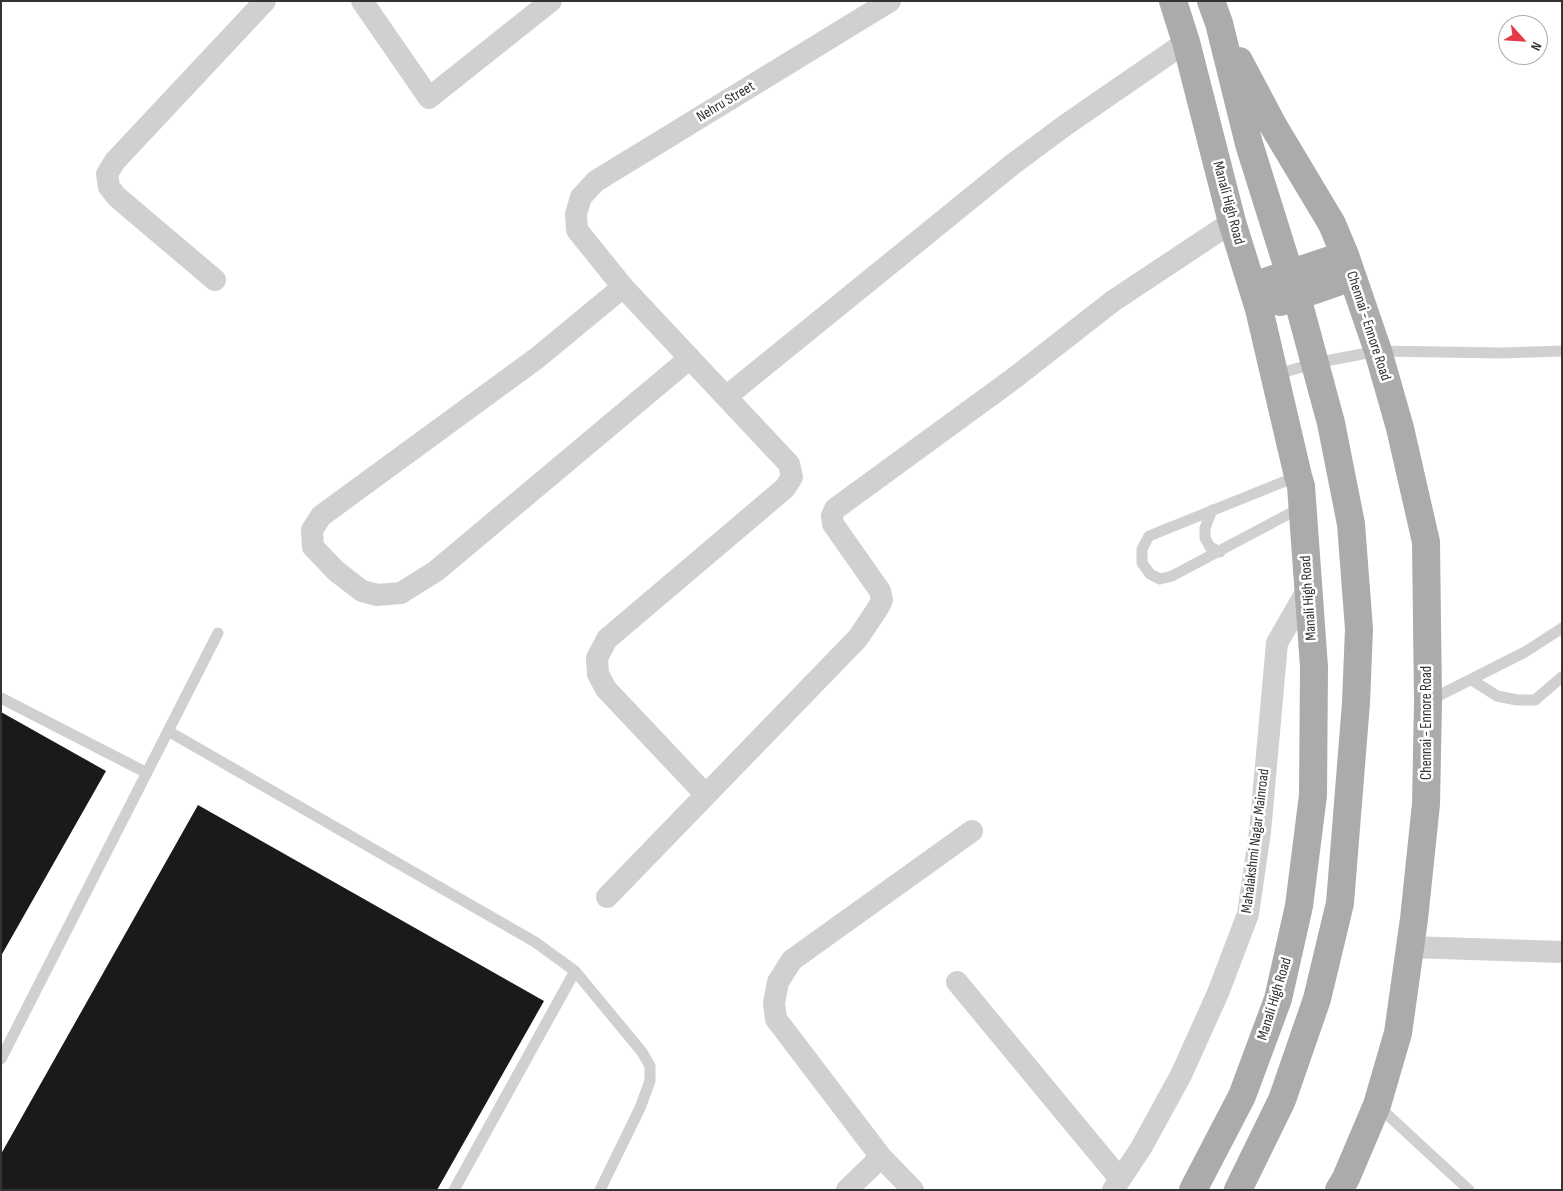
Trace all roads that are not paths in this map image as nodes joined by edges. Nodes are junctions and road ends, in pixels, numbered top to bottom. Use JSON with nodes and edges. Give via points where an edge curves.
{"nodes":[{"id":1,"x":265,"y":1,"type":"edge"},
{"id":2,"x":362,"y":1,"type":"edge"},
{"id":3,"x":552,"y":1,"type":"edge"},
{"id":4,"x":890,"y":1,"type":"edge"},
{"id":5,"x":1173,"y":1,"type":"edge"},
{"id":6,"x":1215,"y":12,"type":"edge"},
{"id":7,"x":1186,"y":42,"type":"junction"},
{"id":8,"x":1232,"y":222,"type":"junction"},
{"id":9,"x":1348,"y":266,"type":"junction"},
{"id":10,"x":215,"y":280,"type":"dead end"},
{"id":11,"x":1293,"y":285,"type":"junction"},
{"id":12,"x":623,"y":288,"type":"junction"},
{"id":13,"x":1256,"y":298,"type":"junction"},
{"id":14,"x":1562,"y":350,"type":"edge"},
{"id":15,"x":1378,"y":351,"type":"junction"},
{"id":16,"x":690,"y":358,"type":"junction"},
{"id":17,"x":1315,"y":363,"type":"junction"},
{"id":18,"x":1275,"y":375,"type":"junction"},
{"id":19,"x":727,"y":396,"type":"junction"},
{"id":20,"x":1298,"y":476,"type":"junction"},
{"id":21,"x":1302,"y":508,"type":"junction"},
{"id":22,"x":1212,"y":510,"type":"junction"},
{"id":23,"x":1220,"y":552,"type":"junction"},
{"id":24,"x":1308,"y":589,"type":"junction"},
{"id":25,"x":1562,"y":628,"type":"edge"},
{"id":26,"x":218,"y":633,"type":"dead end"},
{"id":27,"x":1562,"y":677,"type":"edge"},
{"id":28,"x":1472,"y":680,"type":"junction"},
{"id":29,"x":1,"y":698,"type":"edge"},
{"id":30,"x":1428,"y":701,"type":"junction"},
{"id":31,"x":168,"y":731,"type":"junction"},
{"id":32,"x":147,"y":773,"type":"junction"},
{"id":33,"x":706,"y":795,"type":"junction"},
{"id":34,"x":972,"y":831,"type":"dead end"},
{"id":35,"x":607,"y":897,"type":"dead end"},
{"id":36,"x":1410,"y":947,"type":"junction"},
{"id":37,"x":1562,"y":952,"type":"edge"},
{"id":38,"x":574,"y":971,"type":"junction"},
{"id":39,"x":957,"y":982,"type":"dead end"},
{"id":40,"x":1,"y":1059,"type":"edge"},
{"id":41,"x":1377,"y":1105,"type":"junction"},
{"id":42,"x":881,"y":1157,"type":"junction"},
{"id":43,"x":1117,"y":1184,"type":"edge"},
{"id":44,"x":454,"y":1190,"type":"edge"},
{"id":45,"x":600,"y":1190,"type":"edge"},
{"id":46,"x":847,"y":1190,"type":"edge"},
{"id":47,"x":913,"y":1190,"type":"edge"},
{"id":48,"x":1193,"y":1190,"type":"edge"},
{"id":49,"x":1238,"y":1190,"type":"edge"},
{"id":50,"x":1339,"y":1190,"type":"edge"},
{"id":51,"x":1469,"y":1190,"type":"edge"}],
"edges":[{"from":1,"to":10,"type":"street","via":[[115,160],[107,174],[109,187],[117,197]]},
{"from":2,"to":3,"type":"street","via":[[429,98]]},
{"from":4,"to":12,"type":"street","name":"Nehru Street","via":[[596,181],[580,197],[577,230]]},
{"from":5,"to":7,"type":"main road","name":"Manali High Road"},
{"from":6,"to":9,"type":"main road","name":"Chennai - Ennore Road","via":[[1274,127],[1332,224]]},
{"from":6,"to":11,"type":"main road","via":[[1249,144]]},
{"from":7,"to":8,"type":"main road","name":"Manali High Road"},
{"from":7,"to":19,"type":"street","via":[[1013,164]]},
{"from":8,"to":13,"type":"main road","name":"Manali High Road"},
{"from":8,"to":33,"type":"street","via":[[1113,301],[835,509],[833,524],[880,591],[882,600],[858,638]]},
{"from":9,"to":11,"type":"main road"},
{"from":9,"to":15,"type":"main road","name":"Chennai - Ennore Road"},
{"from":11,"to":13,"type":"main road"},
{"from":11,"to":17,"type":"main road"},
{"from":12,"to":16,"type":"street"},
{"from":12,"to":16,"type":"street","via":[[522,368],[321,516],[312,530],[313,548],[362,591],[377,595],[401,593],[436,572]]},
{"from":13,"to":18,"type":"main road","name":"Manali High Road"},
{"from":14,"to":15,"type":"lane","via":[[1502,353]]},
{"from":15,"to":17,"type":"lane"},
{"from":15,"to":30,"type":"main road","name":"Chennai - Ennore Road","via":[[1400,428],[1426,542]]},
{"from":16,"to":19,"type":"street"},
{"from":17,"to":18,"type":"lane"},
{"from":17,"to":49,"type":"main road","via":[[1332,423],[1351,524],[1359,629],[1340,903],[1317,998],[1282,1100]]},
{"from":18,"to":20,"type":"main road","name":"Manali High Road"},
{"from":19,"to":33,"type":"street","via":[[789,464],[792,477],[785,488],[607,639],[597,658],[598,674],[606,690]]},
{"from":20,"to":21,"type":"main road","name":"Manali High Road"},
{"from":20,"to":22,"type":"lane"},
{"from":21,"to":23,"type":"lane"},
{"from":21,"to":24,"type":"main road","name":"Manali High Road"},
{"from":22,"to":23,"type":"lane","via":[[1205,538],[1210,547]]},
{"from":22,"to":23,"type":"lane","via":[[1148,536],[1142,549],[1142,563],[1150,574],[1160,579]]},
{"from":24,"to":43,"type":"street","name":"Mahalakshmi Nagar Mainroad","via":[[1277,643],[1260,832],[1248,914],[1218,994],[1181,1075]]},
{"from":24,"to":48,"type":"main road","name":"Manali High Road","via":[[1314,666],[1313,795],[1299,906],[1278,999],[1242,1096]]},
{"from":25,"to":28,"type":"lane"},
{"from":26,"to":31,"type":"lane"},
{"from":27,"to":28,"type":"lane","via":[[1535,700],[1497,696]]},
{"from":28,"to":30,"type":"lane"},
{"from":29,"to":32,"type":"lane"},
{"from":30,"to":36,"type":"main road","name":"Chennai - Ennore Road","via":[[1426,804]]},
{"from":31,"to":32,"type":"lane"},
{"from":31,"to":38,"type":"lane","via":[[535,942]]},
{"from":32,"to":40,"type":"lane"},
{"from":33,"to":35,"type":"street"},
{"from":34,"to":42,"type":"street","via":[[792,960],[778,982],[774,1003],[776,1019]]},
{"from":36,"to":37,"type":"street"},
{"from":36,"to":41,"type":"main road","name":"Chennai - Ennore Road","via":[[1398,1033]]},
{"from":38,"to":44,"type":"lane"},
{"from":38,"to":45,"type":"lane","via":[[650,1066],[650,1080],[640,1108]]},
{"from":39,"to":43,"type":"street"},
{"from":41,"to":50,"type":"main road","name":"Chennai - Ennore Road"},
{"from":41,"to":51,"type":"lane"},
{"from":42,"to":46,"type":"street"},
{"from":42,"to":47,"type":"street"}]}
